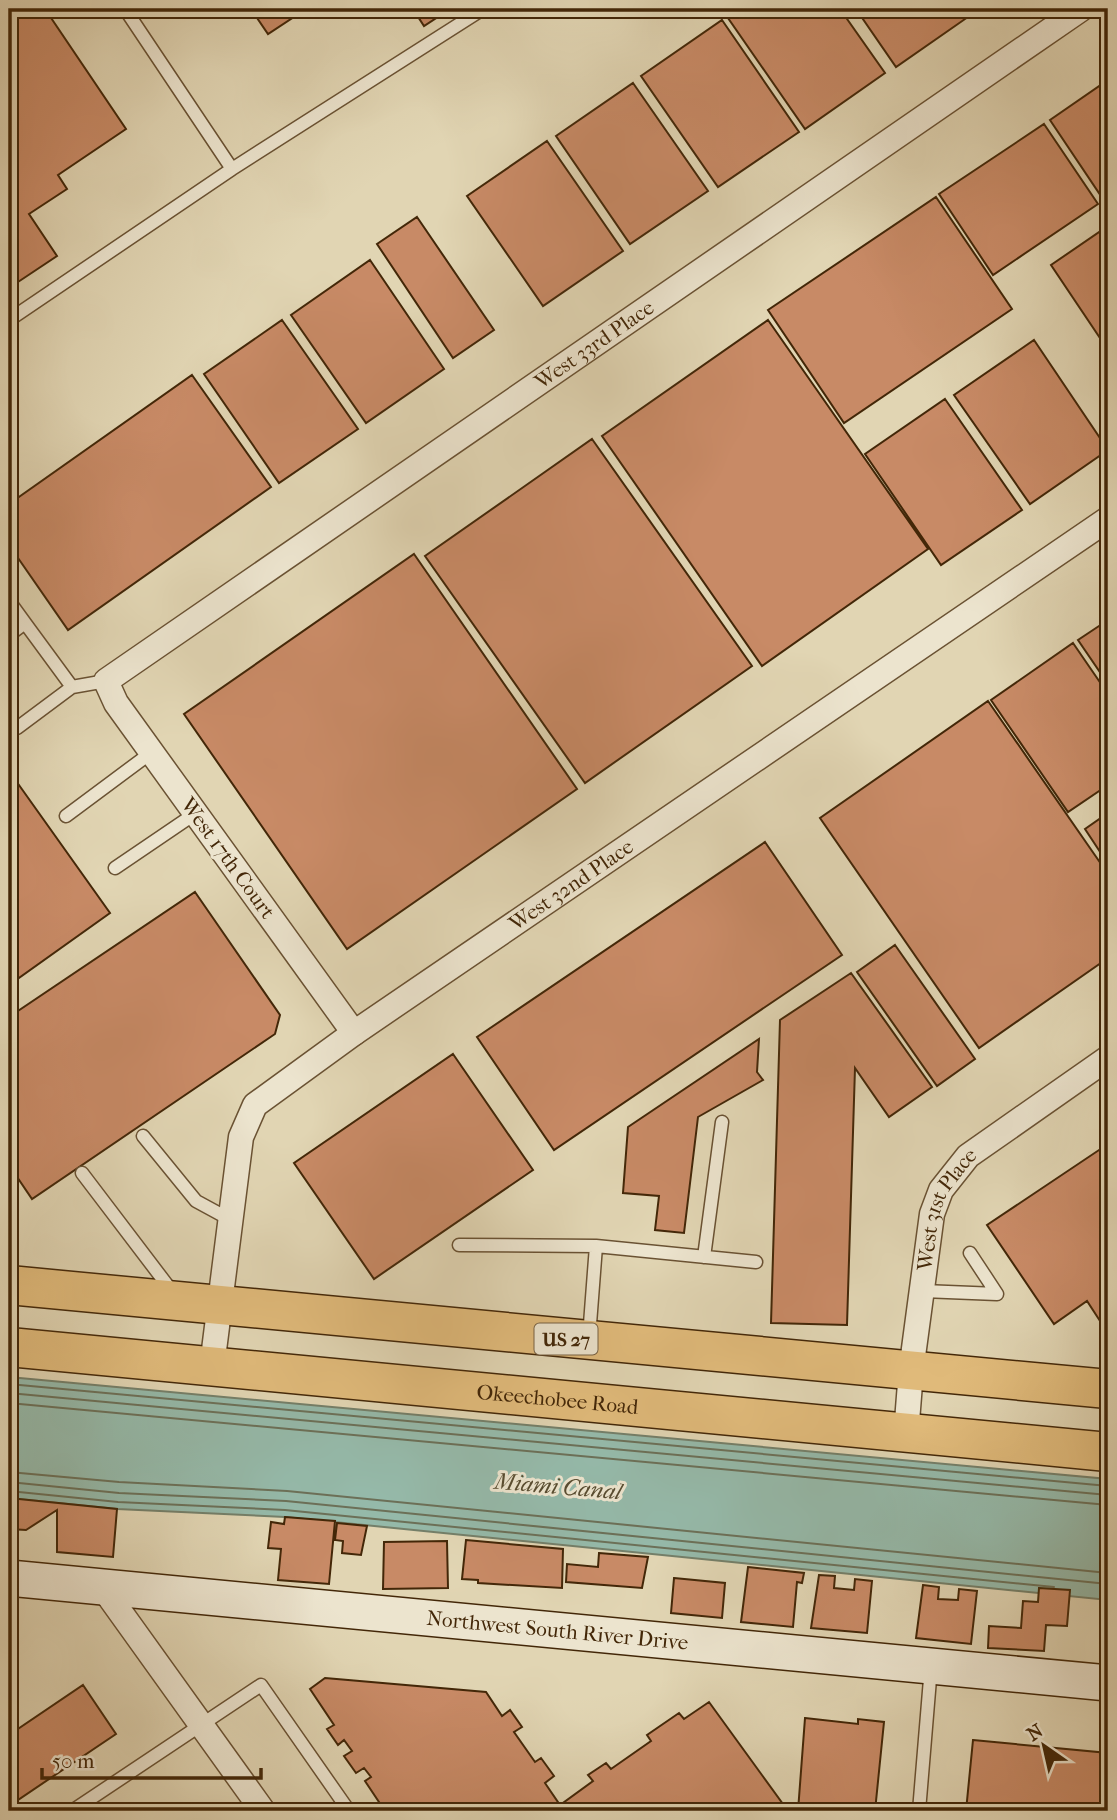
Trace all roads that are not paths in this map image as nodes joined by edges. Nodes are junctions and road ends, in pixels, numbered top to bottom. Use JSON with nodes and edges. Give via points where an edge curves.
{"nodes":[{"id":1,"x":125,"y":9,"type":"edge"},
{"id":2,"x":483,"y":9,"type":"edge"},
{"id":3,"x":1082,"y":9,"type":"edge"},
{"id":4,"x":232,"y":169,"type":"junction"},
{"id":5,"x":9,"y":320,"type":"edge"},
{"id":6,"x":1108,"y":519,"type":"edge"},
{"id":7,"x":9,"y":601,"type":"edge"},
{"id":8,"x":25,"y":623,"type":"junction"},
{"id":9,"x":9,"y":635,"type":"edge"},
{"id":10,"x":106,"y":681,"type":"junction"},
{"id":11,"x":72,"y":687,"type":"junction"},
{"id":12,"x":17,"y":728,"type":"dead end"},
{"id":13,"x":152,"y":752,"type":"junction"},
{"id":14,"x":195,"y":813,"type":"junction"},
{"id":15,"x":66,"y":817,"type":"dead end"},
{"id":16,"x":116,"y":868,"type":"dead end"},
{"id":17,"x":354,"y":1033,"type":"junction"},
{"id":18,"x":1108,"y":1058,"type":"edge"},
{"id":19,"x":722,"y":1122,"type":"dead end"},
{"id":20,"x":143,"y":1136,"type":"dead end"},
{"id":21,"x":82,"y":1173,"type":"dead end"},
{"id":22,"x":231,"y":1220,"type":"junction"},
{"id":23,"x":459,"y":1245,"type":"dead end"},
{"id":24,"x":596,"y":1246,"type":"junction"},
{"id":25,"x":970,"y":1253,"type":"dead end"},
{"id":26,"x":704,"y":1257,"type":"junction"},
{"id":27,"x":756,"y":1262,"type":"dead end"},
{"id":28,"x":9,"y":1285,"type":"edge"},
{"id":29,"x":923,"y":1291,"type":"junction"},
{"id":30,"x":180,"y":1303,"type":"junction"},
{"id":31,"x":220,"y":1307,"type":"junction"},
{"id":32,"x":589,"y":1341,"type":"junction"},
{"id":33,"x":9,"y":1347,"type":"edge"},
{"id":34,"x":212,"y":1366,"type":"junction"},
{"id":35,"x":911,"y":1371,"type":"junction"},
{"id":36,"x":1108,"y":1389,"type":"edge"},
{"id":37,"x":906,"y":1434,"type":"junction"},
{"id":38,"x":1108,"y":1452,"type":"edge"},
{"id":39,"x":9,"y":1578,"type":"edge"},
{"id":40,"x":103,"y":1588,"type":"junction"},
{"id":41,"x":931,"y":1666,"type":"junction"},
{"id":42,"x":1108,"y":1683,"type":"edge"},
{"id":43,"x":201,"y":1724,"type":"junction"},
{"id":44,"x":72,"y":1811,"type":"edge"},
{"id":45,"x":263,"y":1811,"type":"edge"},
{"id":46,"x":349,"y":1811,"type":"edge"},
{"id":47,"x":919,"y":1811,"type":"edge"}],
"edges":[{"from":1,"to":4,"type":"lane"},
{"from":2,"to":4,"type":"lane"},
{"from":3,"to":10,"type":"street","name":"West 33rd Place"},
{"from":4,"to":5,"type":"lane"},
{"from":6,"to":17,"type":"street","name":"West 32nd Place"},
{"from":7,"to":8,"type":"lane"},
{"from":8,"to":9,"type":"lane"},
{"from":8,"to":11,"type":"lane"},
{"from":10,"to":11,"type":"lane"},
{"from":10,"to":13,"type":"street","name":"West 17th Court","via":[[116,703]]},
{"from":11,"to":12,"type":"lane"},
{"from":13,"to":14,"type":"street","name":"West 17th Court"},
{"from":13,"to":15,"type":"lane"},
{"from":14,"to":16,"type":"lane"},
{"from":14,"to":17,"type":"street","name":"West 17th Court"},
{"from":17,"to":22,"type":"street","name":"West 32nd Place","via":[[255,1105],[241,1137]]},
{"from":18,"to":29,"type":"street","name":"West 31st Place","via":[[984,1143],[954,1171],[932,1214]]},
{"from":19,"to":26,"type":"lane"},
{"from":20,"to":22,"type":"lane","via":[[196,1200]]},
{"from":21,"to":30,"type":"lane"},
{"from":22,"to":31,"type":"street","name":"West 32nd Place"},
{"from":23,"to":24,"type":"lane"},
{"from":24,"to":26,"type":"lane"},
{"from":24,"to":32,"type":"lane"},
{"from":25,"to":29,"type":"lane","via":[[997,1294]]},
{"from":26,"to":27,"type":"lane"},
{"from":28,"to":30,"type":"highway","number":"US 27"},
{"from":29,"to":35,"type":"street","name":"West 31st Place"},
{"from":30,"to":31,"type":"highway","number":"US 27"},
{"from":31,"to":32,"type":"highway","number":"US 27"},
{"from":31,"to":34,"type":"street","name":"West 32nd Place"},
{"from":32,"to":35,"type":"highway","number":"US 27"},
{"from":33,"to":34,"type":"highway","name":"Okeechobee Road"},
{"from":34,"to":37,"type":"highway","name":"Okeechobee Road"},
{"from":35,"to":36,"type":"highway","number":"US 27"},
{"from":35,"to":37,"type":"street","name":"West 31st Place"},
{"from":37,"to":38,"type":"highway","name":"Okeechobee Road"},
{"from":39,"to":40,"type":"street","name":"Northwest South River Drive"},
{"from":40,"to":41,"type":"street","name":"Northwest South River Drive"},
{"from":40,"to":43,"type":"street"},
{"from":41,"to":42,"type":"street","name":"Northwest South River Drive"},
{"from":41,"to":47,"type":"lane"},
{"from":43,"to":44,"type":"lane"},
{"from":43,"to":45,"type":"street"},
{"from":43,"to":46,"type":"lane","via":[[261,1685]]}]}
